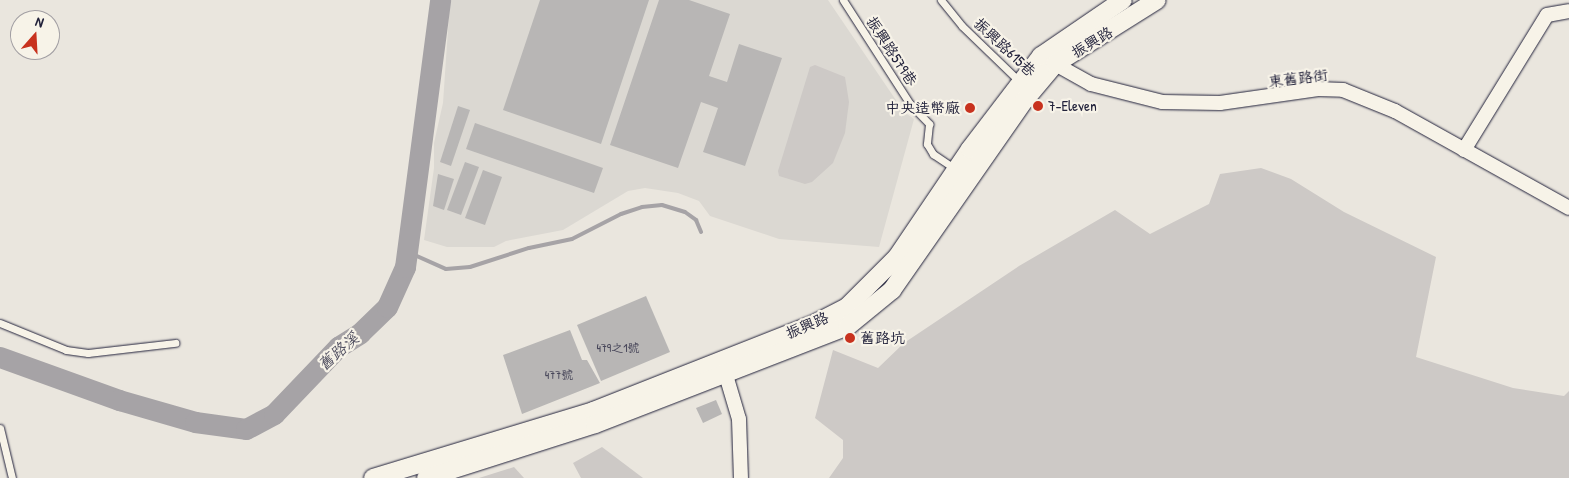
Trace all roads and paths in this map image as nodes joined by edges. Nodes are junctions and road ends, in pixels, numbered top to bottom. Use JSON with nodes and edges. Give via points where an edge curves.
{"nodes":[{"id":1,"x":843,"y":0,"type":"edge"},
{"id":2,"x":941,"y":0,"type":"edge"},
{"id":3,"x":1123,"y":0,"type":"edge"},
{"id":4,"x":1157,"y":0,"type":"edge"},
{"id":5,"x":1569,"y":11,"type":"edge"},
{"id":6,"x":1048,"y":60,"type":"junction"},
{"id":7,"x":1026,"y":86,"type":"junction"},
{"id":8,"x":1464,"y":150,"type":"junction"},
{"id":9,"x":963,"y":174,"type":"junction"},
{"id":10,"x":1569,"y":208,"type":"edge"},
{"id":11,"x":0,"y":323,"type":"edge"},
{"id":12,"x":175,"y":343,"type":"dead end"},
{"id":13,"x":723,"y":367,"type":"junction"},
{"id":14,"x":0,"y":428,"type":"edge"},
{"id":15,"x":12,"y":478,"type":"edge"},
{"id":16,"x":373,"y":478,"type":"edge"},
{"id":17,"x":426,"y":478,"type":"edge"},
{"id":18,"x":741,"y":478,"type":"edge"}],
"edges":[{"from":1,"to":9,"type":"lane","name":"振興路579巷","via":[[910,104],[929,124],[927,144],[933,154]]},
{"from":2,"to":7,"type":"lane","name":"振興路615巷","via":[[962,26]]},
{"from":3,"to":6,"type":"street","name":"振興路"},
{"from":4,"to":6,"type":"street","name":"振興路"},
{"from":5,"to":8,"type":"street","via":[[1547,15]]},
{"from":6,"to":7,"type":"street","name":"振興路"},
{"from":6,"to":8,"type":"street","name":"東舊路街","via":[[1092,84],[1162,102],[1220,103],[1318,89],[1343,90],[1395,111]]},
{"from":7,"to":9,"type":"street","name":"振興路"},
{"from":8,"to":10,"type":"street","name":"東舊路街"},
{"from":9,"to":13,"type":"street","name":"振興路","via":[[897,257],[847,307]]},
{"from":11,"to":12,"type":"lane","via":[[66,350],[88,353]]},
{"from":13,"to":16,"type":"street","name":"振興路","via":[[557,424]]},
{"from":13,"to":17,"type":"street","name":"振興路","via":[[595,424]]},
{"from":13,"to":18,"type":"street","via":[[739,419]]},
{"from":14,"to":15,"type":"lane"}]}
